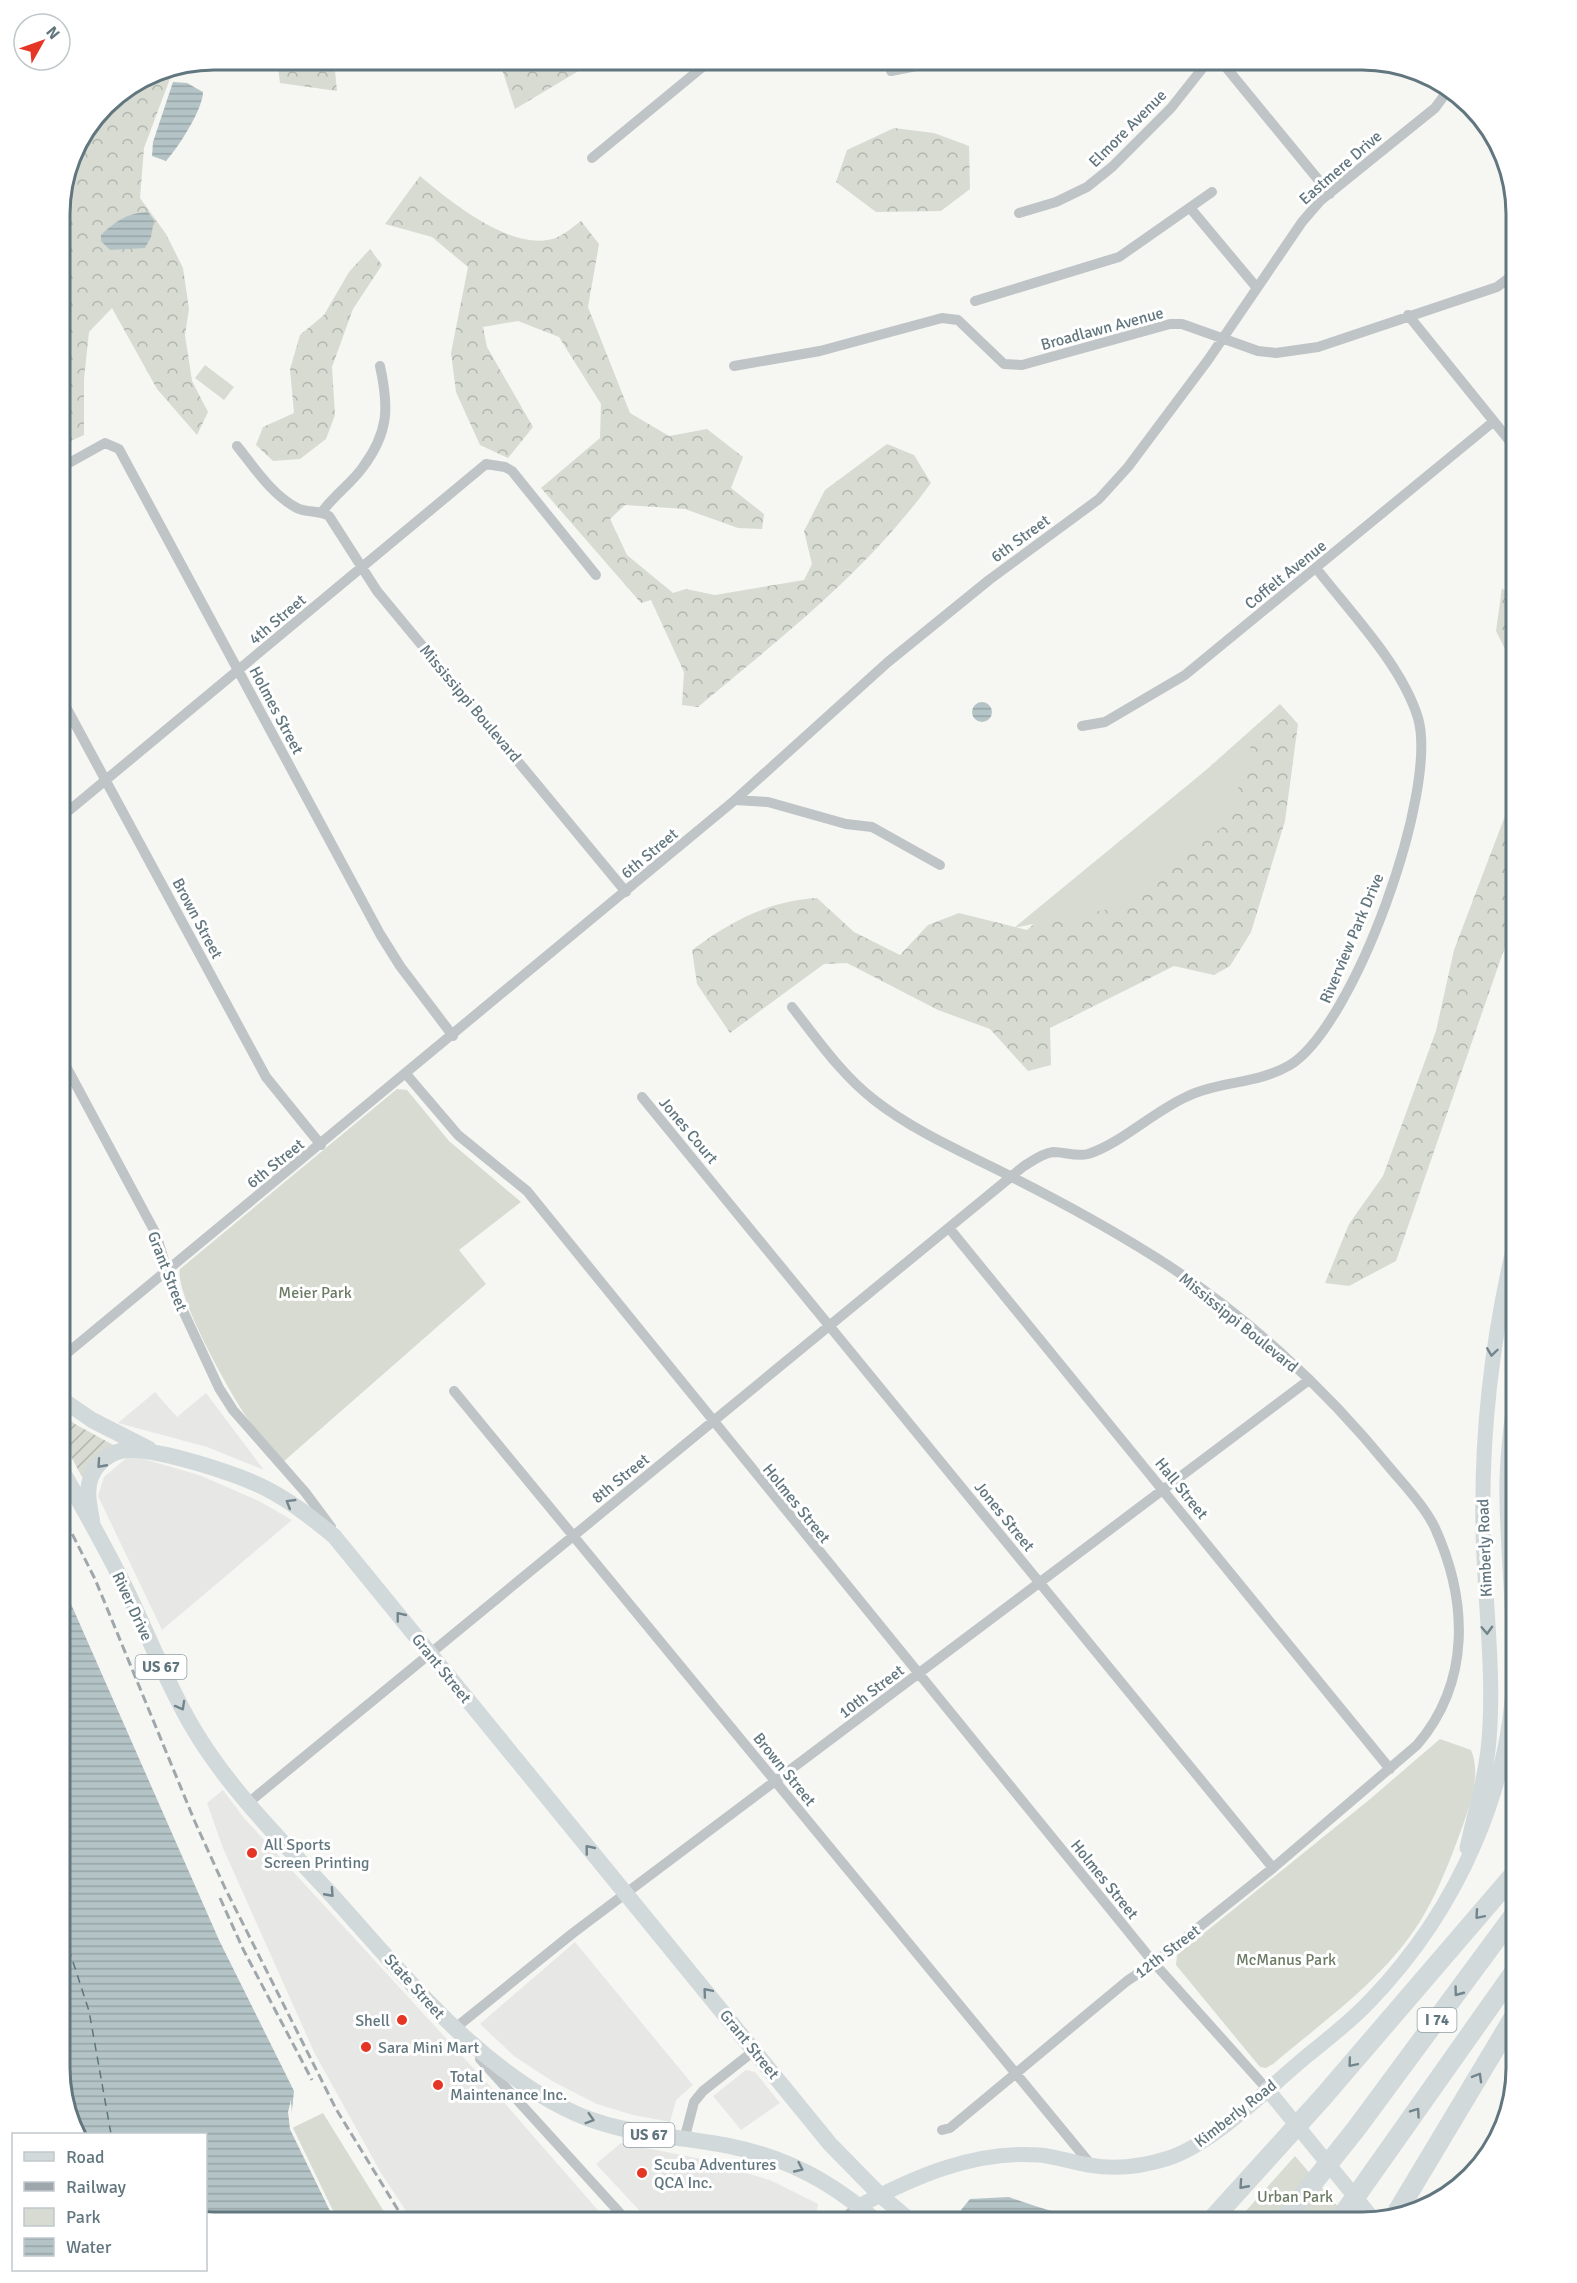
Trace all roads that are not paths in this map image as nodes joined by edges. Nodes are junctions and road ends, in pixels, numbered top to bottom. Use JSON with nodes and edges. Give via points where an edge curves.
{"nodes":[{"id":1,"x":698,"y":71,"type":"edge"},
{"id":2,"x":1200,"y":71,"type":"edge"},
{"id":3,"x":1229,"y":71,"type":"edge"},
{"id":4,"x":1444,"y":96,"type":"edge"},
{"id":5,"x":592,"y":158,"type":"dead end"},
{"id":6,"x":1212,"y":192,"type":"dead end"},
{"id":7,"x":1330,"y":194,"type":"junction"},
{"id":8,"x":1191,"y":209,"type":"junction"},
{"id":9,"x":1019,"y":213,"type":"dead end"},
{"id":10,"x":1506,"y":280,"type":"edge"},
{"id":11,"x":1257,"y":288,"type":"junction"},
{"id":12,"x":975,"y":301,"type":"dead end"},
{"id":13,"x":1408,"y":315,"type":"junction"},
{"id":14,"x":1222,"y":338,"type":"junction"},
{"id":15,"x":380,"y":366,"type":"dead end"},
{"id":16,"x":734,"y":366,"type":"dead end"},
{"id":17,"x":1493,"y":422,"type":"junction"},
{"id":18,"x":1506,"y":437,"type":"edge"},
{"id":19,"x":237,"y":446,"type":"dead end"},
{"id":20,"x":71,"y":462,"type":"edge"},
{"id":21,"x":322,"y":512,"type":"junction"},
{"id":22,"x":361,"y":568,"type":"junction"},
{"id":23,"x":1316,"y":568,"type":"junction"},
{"id":24,"x":596,"y":575,"type":"dead end"},
{"id":25,"x":239,"y":671,"type":"junction"},
{"id":26,"x":71,"y":716,"type":"edge"},
{"id":27,"x":1082,"y":726,"type":"dead end"},
{"id":28,"x":106,"y":780,"type":"junction"},
{"id":29,"x":735,"y":800,"type":"junction"},
{"id":30,"x":71,"y":809,"type":"edge"},
{"id":31,"x":940,"y":865,"type":"dead end"},
{"id":32,"x":626,"y":892,"type":"junction"},
{"id":33,"x":792,"y":1007,"type":"dead end"},
{"id":34,"x":453,"y":1036,"type":"junction"},
{"id":35,"x":406,"y":1074,"type":"junction"},
{"id":36,"x":71,"y":1075,"type":"edge"},
{"id":37,"x":642,"y":1097,"type":"dead end"},
{"id":38,"x":321,"y":1145,"type":"junction"},
{"id":39,"x":1011,"y":1177,"type":"junction"},
{"id":40,"x":713,"y":1182,"type":"joint"},
{"id":41,"x":949,"y":1228,"type":"junction"},
{"id":42,"x":168,"y":1269,"type":"junction"},
{"id":43,"x":1506,"y":1284,"type":"edge"},
{"id":44,"x":830,"y":1326,"type":"junction"},
{"id":45,"x":71,"y":1350,"type":"edge"},
{"id":46,"x":1309,"y":1380,"type":"junction"},
{"id":47,"x":454,"y":1391,"type":"dead end"},
{"id":48,"x":71,"y":1406,"type":"edge"},
{"id":49,"x":712,"y":1422,"type":"junction"},
{"id":50,"x":154,"y":1453,"type":"junction"},
{"id":51,"x":71,"y":1486,"type":"edge"},
{"id":52,"x":1164,"y":1489,"type":"junction"},
{"id":53,"x":92,"y":1521,"type":"junction"},
{"id":54,"x":574,"y":1535,"type":"junction"},
{"id":55,"x":363,"y":1571,"type":"junction"},
{"id":56,"x":1040,"y":1582,"type":"junction"},
{"id":57,"x":430,"y":1653,"type":"junction"},
{"id":58,"x":918,"y":1674,"type":"junction"},
{"id":59,"x":1506,"y":1737,"type":"edge"},
{"id":60,"x":1390,"y":1769,"type":"junction"},
{"id":61,"x":776,"y":1781,"type":"junction"},
{"id":62,"x":248,"y":1803,"type":"junction"},
{"id":63,"x":1464,"y":1864,"type":"junction"},
{"id":64,"x":1273,"y":1868,"type":"junction"},
{"id":65,"x":1506,"y":1884,"type":"edge"},
{"id":66,"x":626,"y":1894,"type":"junction"},
{"id":67,"x":1506,"y":1926,"type":"edge"},
{"id":68,"x":1154,"y":1963,"type":"junction"},
{"id":69,"x":1506,"y":1984,"type":"edge"},
{"id":70,"x":454,"y":2030,"type":"junction"},
{"id":71,"x":1506,"y":2030,"type":"edge"},
{"id":72,"x":755,"y":2050,"type":"junction"},
{"id":73,"x":1016,"y":2074,"type":"junction"},
{"id":74,"x":1267,"y":2089,"type":"junction"},
{"id":75,"x":942,"y":2130,"type":"dead end"},
{"id":76,"x":684,"y":2140,"type":"junction"},
{"id":77,"x":1092,"y":2166,"type":"junction"},
{"id":78,"x":880,"y":2195,"type":"junction"},
{"id":79,"x":857,"y":2207,"type":"junction"},
{"id":80,"x":1401,"y":2207,"type":"edge"},
{"id":81,"x":619,"y":2212,"type":"edge"},
{"id":82,"x":851,"y":2212,"type":"edge"},
{"id":83,"x":864,"y":2212,"type":"edge"},
{"id":84,"x":900,"y":2212,"type":"edge"},
{"id":85,"x":1219,"y":2212,"type":"edge"},
{"id":86,"x":1290,"y":2212,"type":"edge"},
{"id":87,"x":1344,"y":2212,"type":"edge"},
{"id":88,"x":1367,"y":2212,"type":"edge"}],
"edges":[{"from":1,"to":5,"type":"street"},
{"from":2,"to":9,"type":"street","name":"Elmore Avenue","via":[[1171,108],[1087,187]]},
{"from":3,"to":7,"type":"street"},
{"from":4,"to":7,"type":"street","name":"Eastmere Drive","via":[[1435,108]]},
{"from":6,"to":8,"type":"street"},
{"from":7,"to":11,"type":"street","name":"Eastmere Drive","via":[[1302,222]]},
{"from":8,"to":11,"type":"street"},
{"from":8,"to":12,"type":"street","via":[[1105,263]]},
{"from":10,"to":13,"type":"street","name":"Broadlawn Avenue","via":[[1497,287]]},
{"from":11,"to":14,"type":"street","name":"Eastmere Drive"},
{"from":13,"to":14,"type":"street","name":"Broadlawn Avenue","via":[[1318,347],[1276,353],[1257,351]]},
{"from":13,"to":17,"type":"street"},
{"from":14,"to":16,"type":"street","name":"Broadlawn Avenue","via":[[1182,324],[1170,324],[1022,365],[1004,364],[958,320],[942,318],[820,351]]},
{"from":14,"to":29,"type":"street","name":"6th Street","via":[[1154,433],[1099,499],[980,587],[888,662]]},
{"from":15,"to":21,"type":"street","via":[[388,400],[383,431],[363,468]]},
{"from":17,"to":18,"type":"street"},
{"from":17,"to":23,"type":"street","name":"Coffelt Avenue"},
{"from":19,"to":21,"type":"street","via":[[273,490],[298,509]]},
{"from":20,"to":25,"type":"street","name":"Holmes Street","via":[[105,443],[119,449]]},
{"from":21,"to":22,"type":"street","name":"Mississippi Boulevard","via":[[329,516]]},
{"from":22,"to":24,"type":"street","name":"4th Street","via":[[486,464],[505,467],[516,476]]},
{"from":22,"to":25,"type":"street","name":"4th Street"},
{"from":22,"to":32,"type":"street","name":"Mississippi Boulevard"},
{"from":23,"to":27,"type":"street","name":"Coffelt Avenue","via":[[1185,675],[1105,722]]},
{"from":23,"to":39,"type":"street","name":"Riverview Park Drive","via":[[1405,689],[1418,719],[1422,756],[1415,808],[1384,908],[1336,1014],[1292,1064],[1274,1073],[1188,1096],[1150,1116],[1106,1147],[1086,1155],[1052,1152]]},
{"from":25,"to":28,"type":"street","name":"4th Street"},
{"from":25,"to":34,"type":"street","name":"Holmes Street","via":[[380,934]]},
{"from":26,"to":28,"type":"street","name":"Brown Street"},
{"from":28,"to":30,"type":"street","name":"4th Street"},
{"from":28,"to":38,"type":"street","name":"Brown Street","via":[[267,1077]]},
{"from":29,"to":31,"type":"street","via":[[768,802],[846,824],[872,827]]},
{"from":29,"to":32,"type":"street","name":"6th Street"},
{"from":32,"to":34,"type":"street","name":"6th Street"},
{"from":33,"to":39,"type":"street","name":"Mississippi Boulevard","via":[[847,1075],[874,1100],[949,1146]]},
{"from":34,"to":35,"type":"street","name":"6th Street"},
{"from":35,"to":38,"type":"street","name":"6th Street"},
{"from":35,"to":49,"type":"street","name":"Holmes Street","via":[[458,1135],[527,1191]]},
{"from":36,"to":42,"type":"street","name":"Grant Street","via":[[133,1188]]},
{"from":37,"to":40,"type":"street","name":"Jones Court"},
{"from":38,"to":42,"type":"street","name":"6th Street"},
{"from":39,"to":41,"type":"street","name":"8th Street"},
{"from":39,"to":46,"type":"street","name":"Mississippi Boulevard","via":[[1071,1206],[1202,1288]]},
{"from":40,"to":44,"type":"street","name":"Jones Street"},
{"from":41,"to":44,"type":"street","name":"8th Street"},
{"from":41,"to":52,"type":"street","name":"Hall Street"},
{"from":42,"to":45,"type":"street","name":"6th Street"},
{"from":42,"to":55,"type":"street","name":"Grant Street","via":[[172,1287],[233,1410],[304,1492]]},
{"from":43,"to":63,"type":"main road","name":"Kimberly Road","one_way":true,"via":[[1492,1348],[1483,1445],[1488,1750]]},
{"from":44,"to":49,"type":"street","name":"8th Street"},
{"from":44,"to":56,"type":"street","name":"Jones Street"},
{"from":46,"to":52,"type":"street","name":"10th Street"},
{"from":46,"to":60,"type":"street","name":"Mississippi Boulevard","via":[[1359,1430],[1434,1526],[1458,1600],[1460,1642],[1454,1677],[1442,1708],[1429,1731]]},
{"from":47,"to":54,"type":"street","name":"Brown Street"},
{"from":48,"to":50,"type":"main road"},
{"from":49,"to":54,"type":"street","name":"8th Street"},
{"from":49,"to":58,"type":"street","name":"Holmes Street"},
{"from":50,"to":53,"type":"main road","one_way":true,"via":[[128,1450],[101,1461],[90,1480],[88,1493]]},
{"from":55,"to":50,"type":"main road","one_way":true,"via":[[334,1536],[265,1488],[233,1474]]},
{"from":51,"to":53,"type":"main road","name":"River Drive","number":"US 67"},
{"from":52,"to":56,"type":"street","name":"10th Street"},
{"from":52,"to":60,"type":"street","name":"Hall Street"},
{"from":53,"to":62,"type":"main road","name":"River Drive","number":"US 67","one_way":true,"via":[[194,1730]]},
{"from":54,"to":57,"type":"street","name":"8th Street"},
{"from":54,"to":61,"type":"street","name":"Brown Street"},
{"from":57,"to":55,"type":"main road","name":"Grant Street","one_way":true},
{"from":56,"to":58,"type":"street","name":"10th Street"},
{"from":56,"to":64,"type":"street","name":"Jones Street"},
{"from":57,"to":62,"type":"street","name":"8th Street"},
{"from":66,"to":57,"type":"main road","name":"Grant Street","one_way":true},
{"from":58,"to":61,"type":"street","name":"10th Street"},
{"from":58,"to":68,"type":"street","name":"Holmes Street"},
{"from":59,"to":63,"type":"main road","name":"Kimberly Road","via":[[1481,1833]]},
{"from":60,"to":64,"type":"street","name":"12th Street"},
{"from":61,"to":66,"type":"street","name":"10th Street"},
{"from":61,"to":73,"type":"street","name":"Brown Street"},
{"from":62,"to":70,"type":"main road","name":"State Street","number":"US 67","one_way":true},
{"from":63,"to":74,"type":"main road","name":"Kimberly Road","via":[[1433,1921],[1376,1995]]},
{"from":64,"to":68,"type":"street","name":"12th Street"},
{"from":65,"to":85,"type":"highway","one_way":true},
{"from":66,"to":70,"type":"street","name":"10th Street"},
{"from":72,"to":66,"type":"main road","name":"Grant Street","one_way":true},
{"from":67,"to":86,"type":"highway","number":"I 74","one_way":true},
{"from":68,"to":73,"type":"street","name":"12th Street"},
{"from":68,"to":74,"type":"street"},
{"from":87,"to":69,"type":"highway","number":"I 74","one_way":true},
{"from":70,"to":76,"type":"main road","number":"US 67","one_way":true,"via":[[540,2094],[579,2116],[627,2131]]},
{"from":70,"to":81,"type":"street","name":"State Street"},
{"from":80,"to":71,"type":"highway","one_way":true},
{"from":72,"to":76,"type":"street","via":[[694,2102]]},
{"from":72,"to":78,"type":"main road","name":"Grant Street","via":[[830,2144]]},
{"from":73,"to":75,"type":"street","name":"12th Street","via":[[950,2128]]},
{"from":73,"to":77,"type":"street","name":"Brown Street"},
{"from":74,"to":77,"type":"main road","name":"Kimberly Road","via":[[1184,2152],[1146,2164]]},
{"from":74,"to":88,"type":"main road"},
{"from":76,"to":79,"type":"main road","number":"US 67","one_way":true,"via":[[773,2157],[814,2175]]},
{"from":77,"to":78,"type":"main road","name":"Kimberly Road","via":[[1043,2156],[988,2156],[958,2163]]},
{"from":78,"to":79,"type":"main road"},
{"from":78,"to":84,"type":"main road","name":"Grant Street"},
{"from":79,"to":82,"type":"street"},
{"from":79,"to":83,"type":"main road","number":"US 67"}]}
